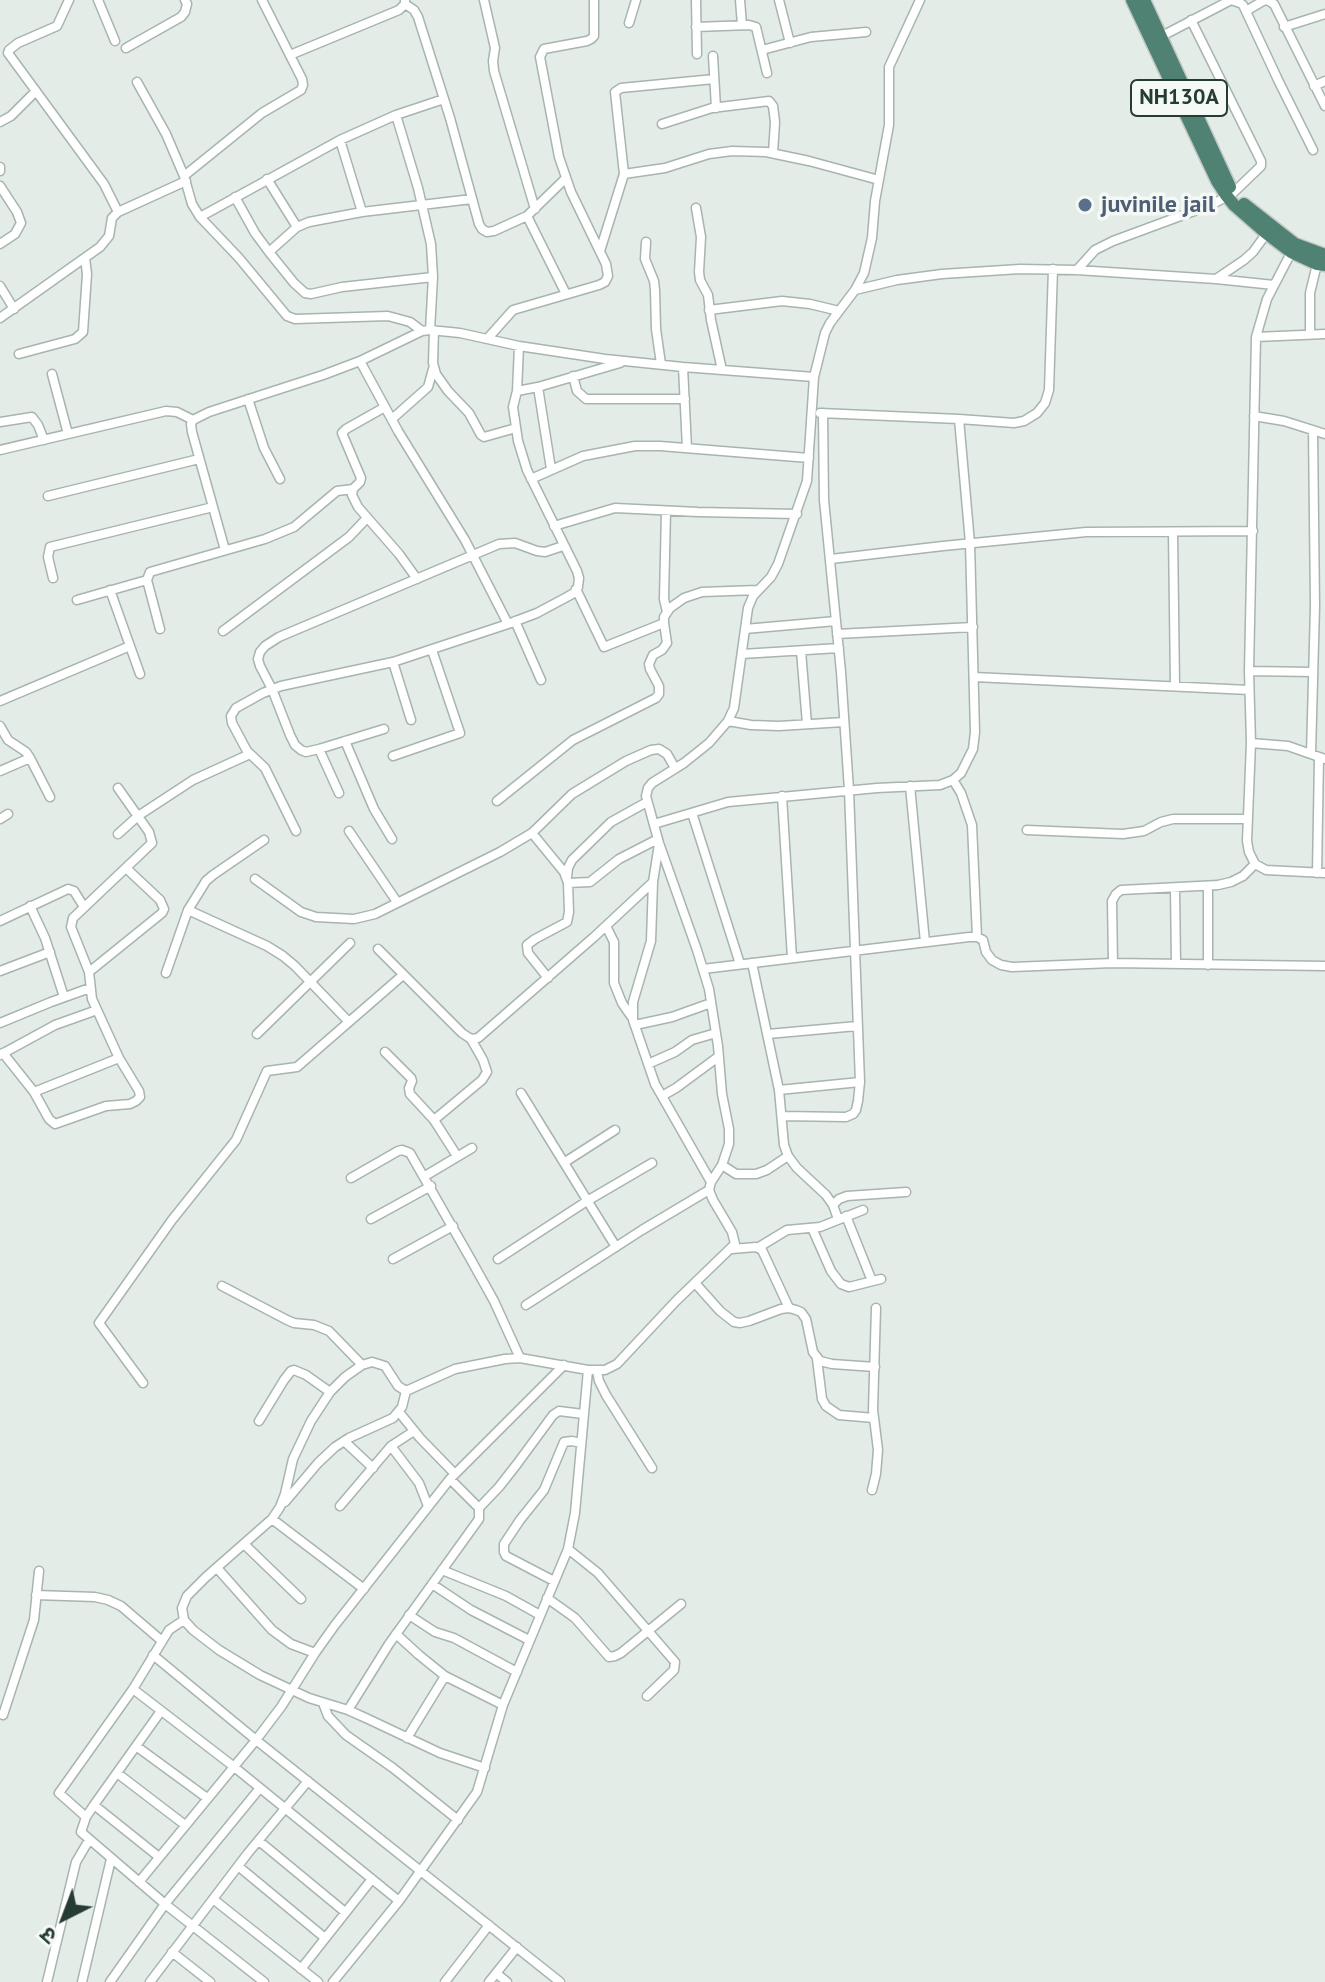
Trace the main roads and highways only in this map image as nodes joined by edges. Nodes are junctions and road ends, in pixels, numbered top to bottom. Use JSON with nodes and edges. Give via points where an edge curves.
{"nodes":[{"id":1,"x":1132,"y":0,"type":"edge"},
{"id":2,"x":1144,"y":0,"type":"edge"},
{"id":3,"x":1230,"y":194,"type":"junction"},
{"id":4,"x":1322,"y":259,"type":"edge"}],
"edges":[{"from":1,"to":3,"type":"highway","number":"NH130A","via":[[1217,181]]},
{"from":2,"to":3,"type":"highway","number":"NH130A"},
{"from":3,"to":4,"type":"highway","number":"NH130A","via":[[1293,248]]}]}
